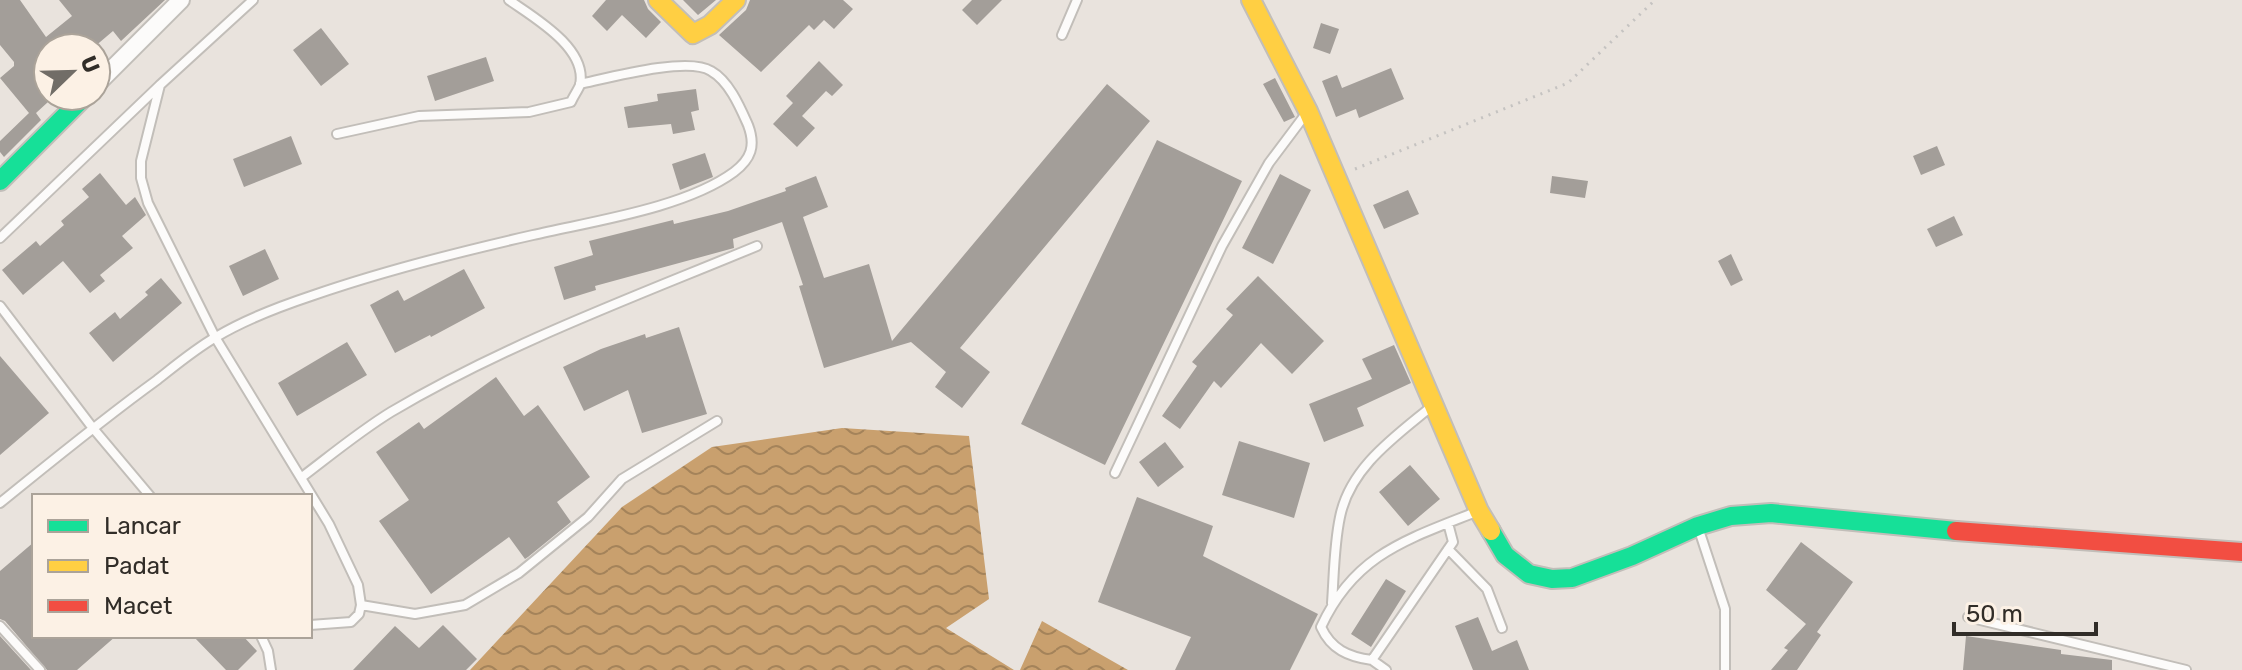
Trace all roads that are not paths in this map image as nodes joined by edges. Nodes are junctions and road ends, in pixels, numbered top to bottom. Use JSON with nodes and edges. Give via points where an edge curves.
{"nodes":[{"id":1,"x":181,"y":0,"type":"edge"},
{"id":2,"x":253,"y":0,"type":"edge"},
{"id":3,"x":509,"y":0,"type":"edge"},
{"id":4,"x":658,"y":0,"type":"edge"},
{"id":5,"x":736,"y":0,"type":"edge"},
{"id":6,"x":1077,"y":0,"type":"edge"},
{"id":7,"x":1251,"y":0,"type":"edge"},
{"id":8,"x":1062,"y":35,"type":"dead end"},
{"id":9,"x":112,"y":69,"type":"edge"},
{"id":10,"x":580,"y":84,"type":"junction"},
{"id":11,"x":160,"y":85,"type":"junction"},
{"id":12,"x":1308,"y":111,"type":"junction"},
{"id":13,"x":69,"y":112,"type":"edge"},
{"id":14,"x":337,"y":134,"type":"dead end"},
{"id":15,"x":0,"y":181,"type":"edge"},
{"id":16,"x":0,"y":238,"type":"edge"},
{"id":17,"x":757,"y":246,"type":"dead end"},
{"id":18,"x":0,"y":306,"type":"edge"},
{"id":19,"x":215,"y":337,"type":"junction"},
{"id":20,"x":1435,"y":404,"type":"junction"},
{"id":21,"x":717,"y":421,"type":"dead end"},
{"id":22,"x":92,"y":427,"type":"junction"},
{"id":23,"x":1115,"y":473,"type":"dead end"},
{"id":24,"x":302,"y":477,"type":"junction"},
{"id":25,"x":148,"y":494,"type":"edge"},
{"id":26,"x":312,"y":494,"type":"edge"},
{"id":27,"x":312,"y":494,"type":"edge"},
{"id":28,"x":0,"y":503,"type":"edge"},
{"id":29,"x":1479,"y":511,"type":"junction"},
{"id":30,"x":1448,"y":523,"type":"junction"},
{"id":31,"x":1698,"y":526,"type":"junction"},
{"id":32,"x":1448,"y":549,"type":"junction"},
{"id":33,"x":2242,"y":552,"type":"edge"},
{"id":34,"x":1332,"y":604,"type":"junction"},
{"id":35,"x":361,"y":605,"type":"junction"},
{"id":36,"x":1968,"y":617,"type":"dead end"},
{"id":37,"x":312,"y":625,"type":"edge"},
{"id":38,"x":0,"y":626,"type":"edge"},
{"id":39,"x":1502,"y":628,"type":"dead end"},
{"id":40,"x":262,"y":638,"type":"edge"},
{"id":41,"x":1372,"y":660,"type":"junction"},
{"id":42,"x":40,"y":670,"type":"edge"},
{"id":43,"x":271,"y":670,"type":"edge"},
{"id":44,"x":1386,"y":670,"type":"edge"},
{"id":45,"x":1725,"y":670,"type":"edge"},
{"id":46,"x":2186,"y":670,"type":"edge"}],
"edges":[{"from":1,"to":9,"type":"street"},
{"from":2,"to":11,"type":"lane"},
{"from":3,"to":10,"type":"lane","via":[[565,43],[577,63]]},
{"from":4,"to":5,"type":"street","via":[[693,34]]},
{"from":6,"to":8,"type":"lane"},
{"from":7,"to":12,"type":"street"},
{"from":10,"to":14,"type":"lane","via":[[571,102],[529,112],[419,116]]},
{"from":10,"to":19,"type":"lane","via":[[658,68],[711,70],[744,115],[752,153],[706,189],[314,295]]},
{"from":11,"to":16,"type":"lane"},
{"from":11,"to":19,"type":"lane","via":[[141,178],[148,203]]},
{"from":12,"to":20,"type":"street"},
{"from":12,"to":23,"type":"lane","via":[[1269,163],[1222,246]]},
{"from":13,"to":15,"type":"street"},
{"from":17,"to":24,"type":"lane","via":[[486,362],[390,413]]},
{"from":18,"to":22,"type":"lane"},
{"from":19,"to":22,"type":"lane"},
{"from":19,"to":24,"type":"lane"},
{"from":20,"to":29,"type":"street"},
{"from":20,"to":34,"type":"lane","via":[[1372,457],[1350,490],[1340,516]]},
{"from":21,"to":35,"type":"lane","via":[[622,479],[588,517],[519,573],[465,605],[415,614]]},
{"from":22,"to":25,"type":"lane"},
{"from":22,"to":28,"type":"lane"},
{"from":24,"to":27,"type":"lane"},
{"from":26,"to":35,"type":"lane","via":[[358,585]]},
{"from":29,"to":30,"type":"lane"},
{"from":29,"to":31,"type":"street","via":[[1505,555],[1529,574],[1552,579],[1572,578]]},
{"from":30,"to":32,"type":"lane","via":[[1453,542]]},
{"from":30,"to":34,"type":"lane","via":[[1384,551]]},
{"from":31,"to":33,"type":"street","via":[[1731,516],[1771,513]]},
{"from":31,"to":45,"type":"lane","via":[[1725,609]]},
{"from":32,"to":39,"type":"lane","via":[[1487,589]]},
{"from":32,"to":41,"type":"lane"},
{"from":34,"to":41,"type":"lane","via":[[1321,627],[1328,642]]},
{"from":35,"to":37,"type":"lane","via":[[351,622]]},
{"from":36,"to":46,"type":"lane"},
{"from":38,"to":42,"type":"lane"},
{"from":40,"to":43,"type":"lane"},
{"from":41,"to":44,"type":"lane"}]}
